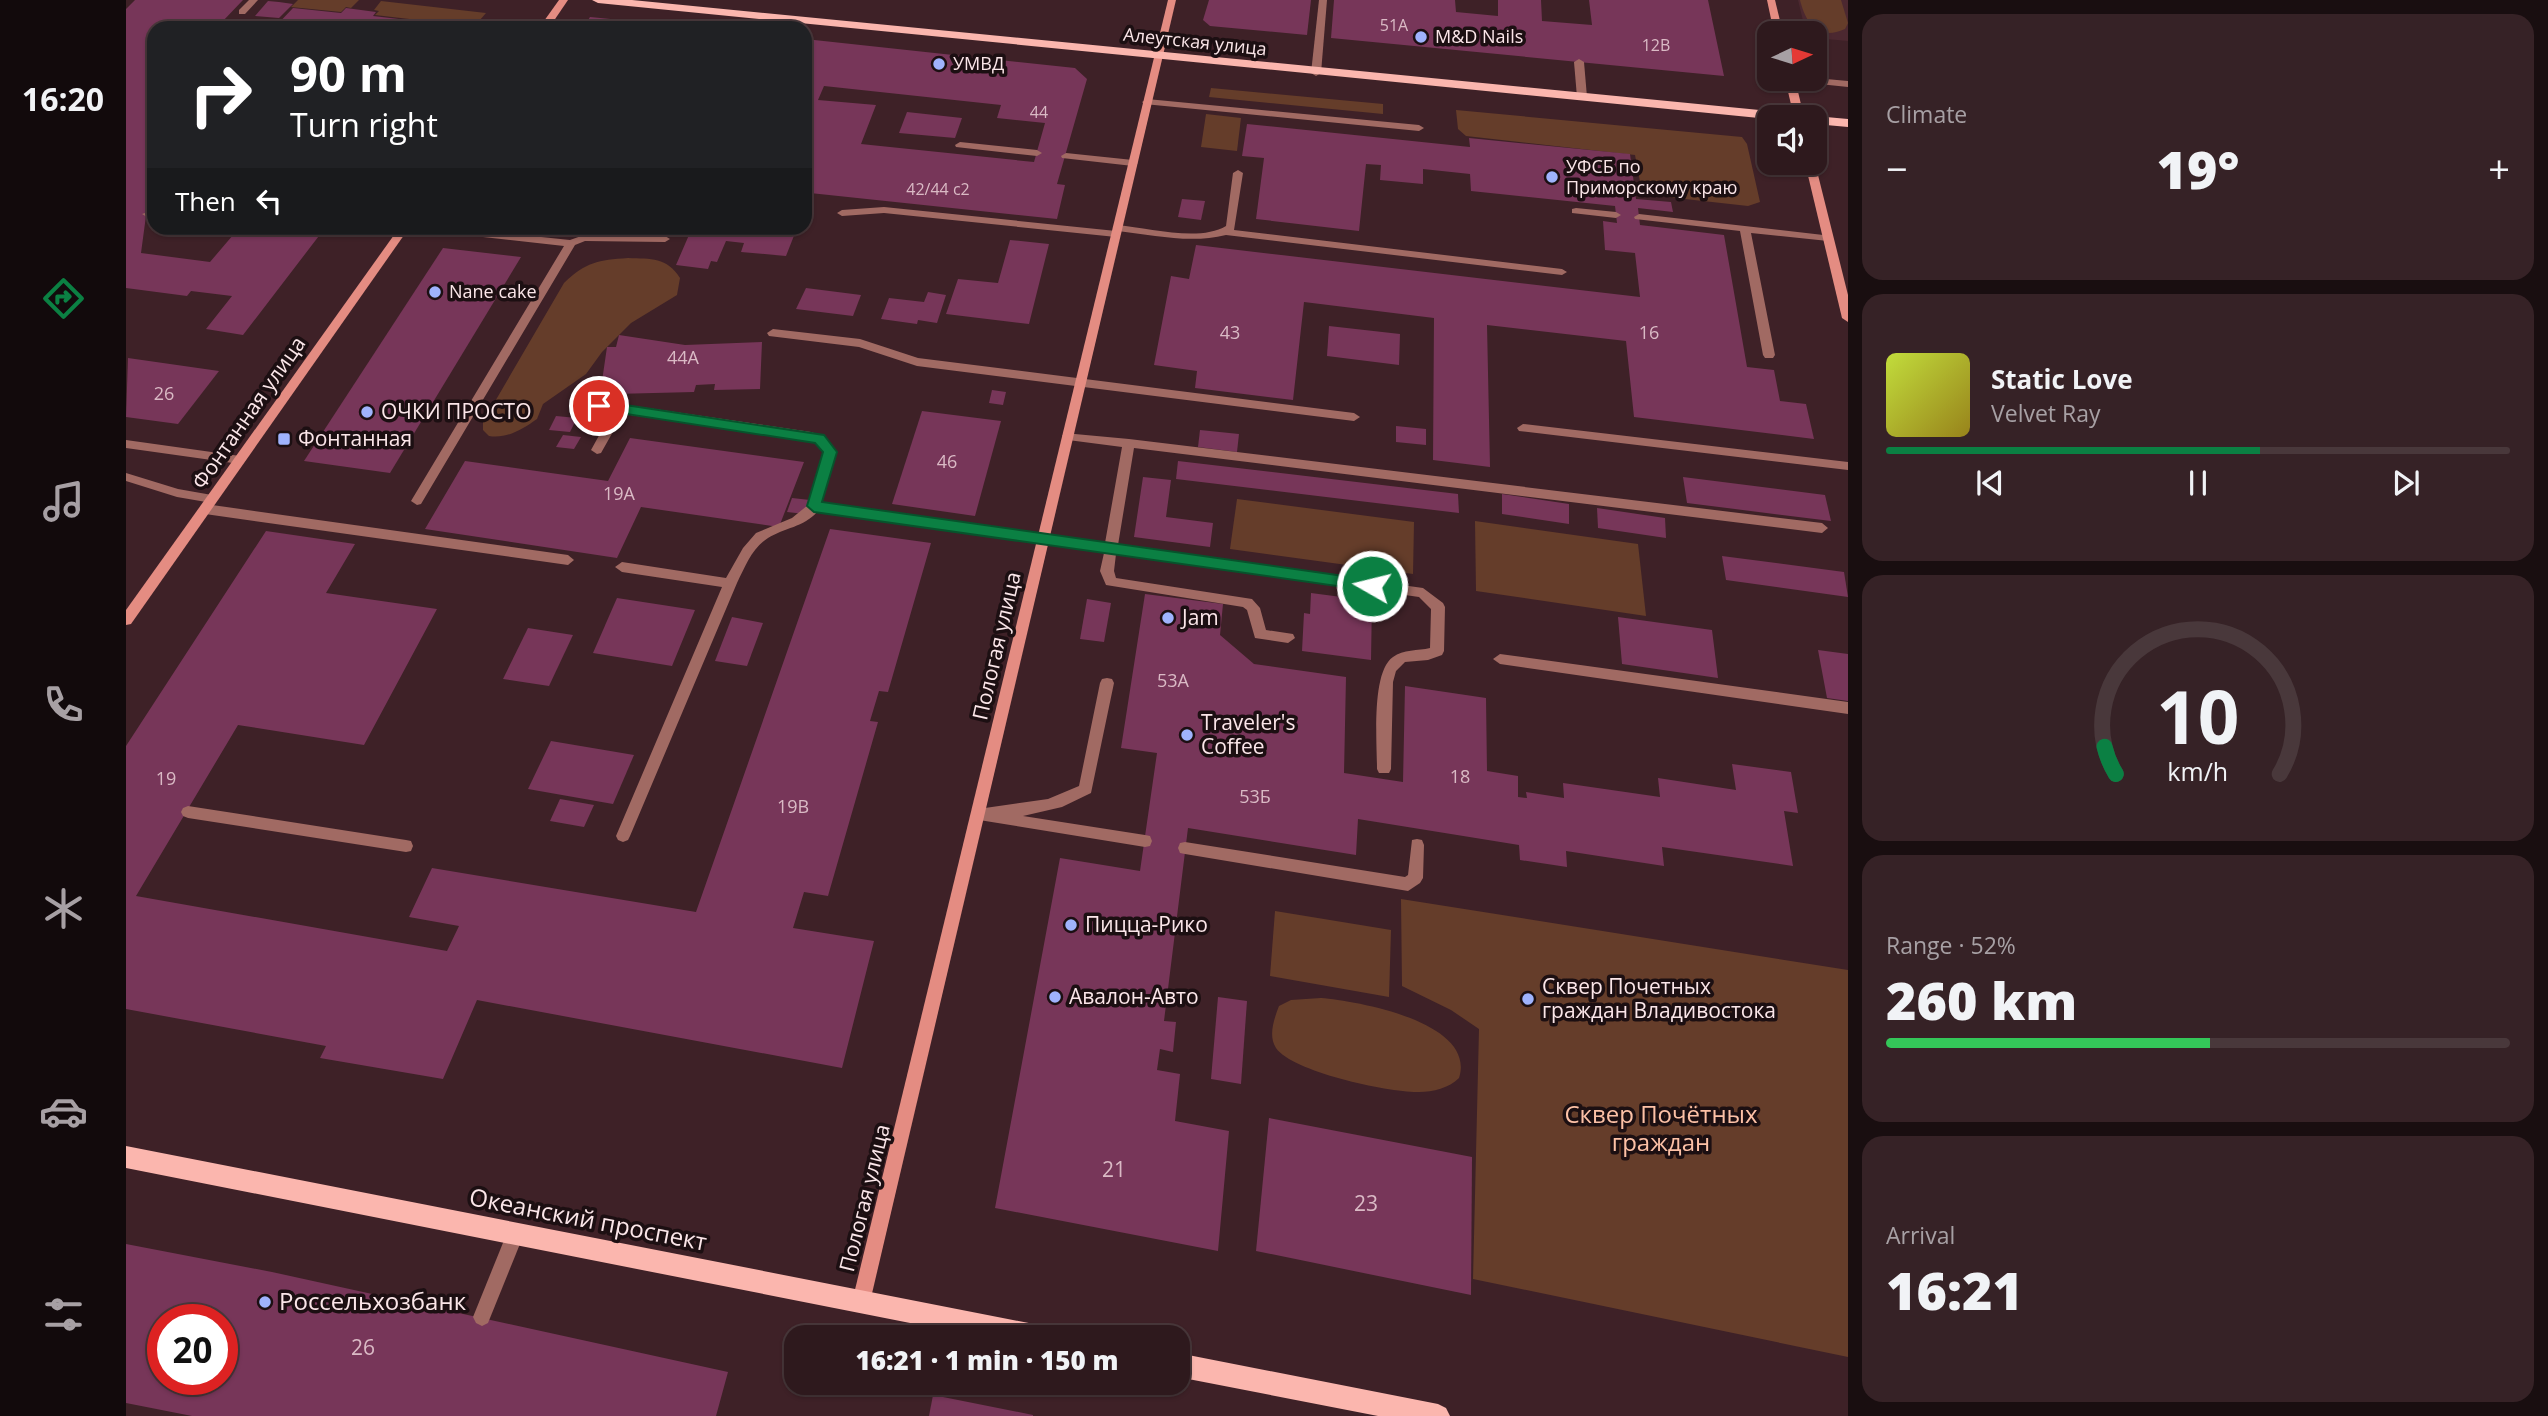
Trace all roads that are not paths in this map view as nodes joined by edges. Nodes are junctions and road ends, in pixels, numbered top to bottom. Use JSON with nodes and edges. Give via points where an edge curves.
{"nodes":[{"id":1,"x":254,"y":0,"type":"edge"},
{"id":2,"x":564,"y":0,"type":"edge"},
{"id":3,"x":598,"y":0,"type":"edge"},
{"id":4,"x":1172,"y":0,"type":"edge"},
{"id":5,"x":1323,"y":0,"type":"edge"},
{"id":6,"x":1771,"y":0,"type":"edge"},
{"id":7,"x":242,"y":12,"type":"dead end"},
{"id":8,"x":549,"y":21,"type":"edge"},
{"id":9,"x":812,"y":21,"type":"edge"},
{"id":10,"x":812,"y":21,"type":"edge"},
{"id":11,"x":1776,"y":21,"type":"edge"},
{"id":12,"x":1158,"y":55,"type":"junction"},
{"id":13,"x":1579,"y":62,"type":"dead end"},
{"id":14,"x":1317,"y":72,"type":"junction"},
{"id":15,"x":1827,"y":81,"type":"edge"},
{"id":16,"x":1848,"y":83,"type":"edge"},
{"id":17,"x":1582,"y":97,"type":"junction"},
{"id":18,"x":1147,"y":102,"type":"junction"},
{"id":19,"x":1757,"y":114,"type":"edge"},
{"id":20,"x":1827,"y":121,"type":"edge"},
{"id":21,"x":1848,"y":123,"type":"edge"},
{"id":22,"x":1419,"y":128,"type":"dead end"},
{"id":23,"x":960,"y":145,"type":"dead end"},
{"id":24,"x":1037,"y":153,"type":"dead end"},
{"id":25,"x":1066,"y":156,"type":"dead end"},
{"id":26,"x":1133,"y":163,"type":"junction"},
{"id":27,"x":1238,"y":173,"type":"dead end"},
{"id":28,"x":1813,"y":175,"type":"edge"},
{"id":29,"x":1576,"y":211,"type":"dead end"},
{"id":30,"x":842,"y":213,"type":"dead end"},
{"id":31,"x":1616,"y":215,"type":"dead end"},
{"id":32,"x":1639,"y":217,"type":"dead end"},
{"id":33,"x":1745,"y":229,"type":"junction"},
{"id":34,"x":1117,"y":231,"type":"junction"},
{"id":35,"x":1227,"y":232,"type":"junction"},
{"id":36,"x":399,"y":235,"type":"edge"},
{"id":37,"x":496,"y":235,"type":"edge"},
{"id":38,"x":577,"y":235,"type":"edge"},
{"id":39,"x":1828,"y":238,"type":"junction"},
{"id":40,"x":665,"y":239,"type":"dead end"},
{"id":41,"x":572,"y":243,"type":"junction"},
{"id":42,"x":1562,"y":272,"type":"dead end"},
{"id":43,"x":1846,"y":300,"type":"edge"},
{"id":44,"x":1848,"y":318,"type":"edge"},
{"id":45,"x":773,"y":333,"type":"dead end"},
{"id":46,"x":1769,"y":355,"type":"dead end"},
{"id":47,"x":1080,"y":383,"type":"junction"},
{"id":48,"x":579,"y":402,"type":"dead end"},
{"id":49,"x":619,"y":409,"type":"junction"},
{"id":50,"x":1354,"y":417,"type":"dead end"},
{"id":51,"x":1523,"y":428,"type":"dead end"},
{"id":52,"x":1068,"y":436,"type":"junction"},
{"id":53,"x":1129,"y":443,"type":"junction"},
{"id":54,"x":126,"y":444,"type":"edge"},
{"id":55,"x":597,"y":450,"type":"dead end"},
{"id":56,"x":240,"y":460,"type":"junction"},
{"id":57,"x":1848,"y":466,"type":"edge"},
{"id":58,"x":126,"y":477,"type":"edge"},
{"id":59,"x":417,"y":501,"type":"dead end"},
{"id":60,"x":208,"y":504,"type":"junction"},
{"id":61,"x":814,"y":506,"type":"junction"},
{"id":62,"x":1822,"y":528,"type":"dead end"},
{"id":63,"x":1044,"y":538,"type":"junction"},
{"id":64,"x":1111,"y":548,"type":"junction"},
{"id":65,"x":568,"y":560,"type":"dead end"},
{"id":66,"x":622,"y":568,"type":"dead end"},
{"id":67,"x":730,"y":583,"type":"junction"},
{"id":68,"x":126,"y":620,"type":"edge"},
{"id":69,"x":1288,"y":638,"type":"dead end"},
{"id":70,"x":1500,"y":659,"type":"dead end"},
{"id":71,"x":1107,"y":683,"type":"dead end"},
{"id":72,"x":1848,"y":708,"type":"edge"},
{"id":73,"x":1384,"y":769,"type":"dead end"},
{"id":74,"x":188,"y":812,"type":"dead end"},
{"id":75,"x":978,"y":815,"type":"junction"},
{"id":76,"x":623,"y":836,"type":"dead end"},
{"id":77,"x":1144,"y":841,"type":"dead end"},
{"id":78,"x":1417,"y":845,"type":"dead end"},
{"id":79,"x":406,"y":846,"type":"dead end"},
{"id":80,"x":1185,"y":848,"type":"dead end"},
{"id":81,"x":126,"y":1157,"type":"edge"},
{"id":82,"x":515,"y":1234,"type":"junction"},
{"id":83,"x":861,"y":1302,"type":"junction"},
{"id":84,"x":482,"y":1317,"type":"dead end"},
{"id":85,"x":977,"y":1325,"type":"edge"},
{"id":86,"x":1190,"y":1366,"type":"edge"},
{"id":87,"x":1438,"y":1416,"type":"edge"}],
"edges":[{"from":1,"to":7,"type":"lane"},
{"from":2,"to":8,"type":"main road"},
{"from":3,"to":10,"type":"main road","name":"Алеутская улица"},
{"from":4,"to":12,"type":"main road","name":"Пологая улица"},
{"from":5,"to":14,"type":"lane"},
{"from":6,"to":11,"type":"main road"},
{"from":9,"to":12,"type":"main road","name":"Алеутская улица"},
{"from":12,"to":14,"type":"main road","name":"Алеутская улица"},
{"from":12,"to":18,"type":"main road","name":"Пологая улица"},
{"from":13,"to":17,"type":"lane"},
{"from":14,"to":17,"type":"main road","name":"Алеутская улица"},
{"from":15,"to":16,"type":"lane"},
{"from":17,"to":19,"type":"main road","name":"Алеутская улица"},
{"from":18,"to":22,"type":"lane"},
{"from":18,"to":26,"type":"main road","name":"Пологая улица"},
{"from":20,"to":21,"type":"main road"},
{"from":23,"to":24,"type":"lane"},
{"from":25,"to":26,"type":"lane"},
{"from":26,"to":34,"type":"main road","name":"Пологая улица"},
{"from":27,"to":35,"type":"lane"},
{"from":28,"to":39,"type":"main road"},
{"from":29,"to":31,"type":"lane"},
{"from":30,"to":34,"type":"lane","via":[[884,210]]},
{"from":32,"to":33,"type":"lane"},
{"from":33,"to":39,"type":"lane"},
{"from":33,"to":46,"type":"lane"},
{"from":34,"to":35,"type":"lane","via":[[1198,236]]},
{"from":34,"to":47,"type":"main road","name":"Пологая улица"},
{"from":35,"to":42,"type":"lane"},
{"from":36,"to":56,"type":"main road","name":"Фонтанная улица"},
{"from":37,"to":41,"type":"lane"},
{"from":38,"to":41,"type":"lane"},
{"from":39,"to":43,"type":"main road"},
{"from":40,"to":41,"type":"lane"},
{"from":41,"to":59,"type":"lane"},
{"from":43,"to":44,"type":"main road"},
{"from":45,"to":47,"type":"lane","via":[[860,342],[917,362]]},
{"from":47,"to":50,"type":"lane"},
{"from":47,"to":52,"type":"main road","name":"Пологая улица"},
{"from":48,"to":49,"type":"lane"},
{"from":49,"to":55,"type":"lane"},
{"from":49,"to":61,"type":"lane","via":[[819,439],[830,452]]},
{"from":51,"to":57,"type":"lane"},
{"from":52,"to":53,"type":"lane"},
{"from":52,"to":63,"type":"main road","name":"Пологая улица"},
{"from":53,"to":62,"type":"lane"},
{"from":53,"to":64,"type":"lane"},
{"from":54,"to":56,"type":"lane"},
{"from":56,"to":60,"type":"main road","name":"Фонтанная улица"},
{"from":58,"to":60,"type":"lane"},
{"from":60,"to":65,"type":"lane"},
{"from":60,"to":68,"type":"main road","name":"Фонтанная улица"},
{"from":61,"to":63,"type":"lane"},
{"from":61,"to":67,"type":"lane","via":[[807,517],[752,544]]},
{"from":63,"to":64,"type":"lane"},
{"from":63,"to":75,"type":"main road","name":"Пологая улица"},
{"from":64,"to":69,"type":"lane","via":[[1107,571],[1111,582],[1247,603],[1253,608],[1260,634]]},
{"from":64,"to":73,"type":"lane","via":[[1423,593],[1438,607],[1437,651],[1406,655],[1389,670]]},
{"from":66,"to":67,"type":"lane"},
{"from":67,"to":76,"type":"lane"},
{"from":70,"to":72,"type":"lane"},
{"from":71,"to":75,"type":"lane","via":[[1086,789],[1052,802]]},
{"from":74,"to":79,"type":"lane"},
{"from":75,"to":77,"type":"lane"},
{"from":75,"to":83,"type":"main road","name":"Пологая улица"},
{"from":78,"to":80,"type":"lane","via":[[1415,878],[1408,884]]},
{"from":81,"to":82,"type":"main road","name":"Океанский проспект"},
{"from":82,"to":83,"type":"main road","name":"Океанский проспект"},
{"from":82,"to":84,"type":"lane"},
{"from":83,"to":85,"type":"main road","name":"Океанский проспект"},
{"from":86,"to":87,"type":"main road"}]}
